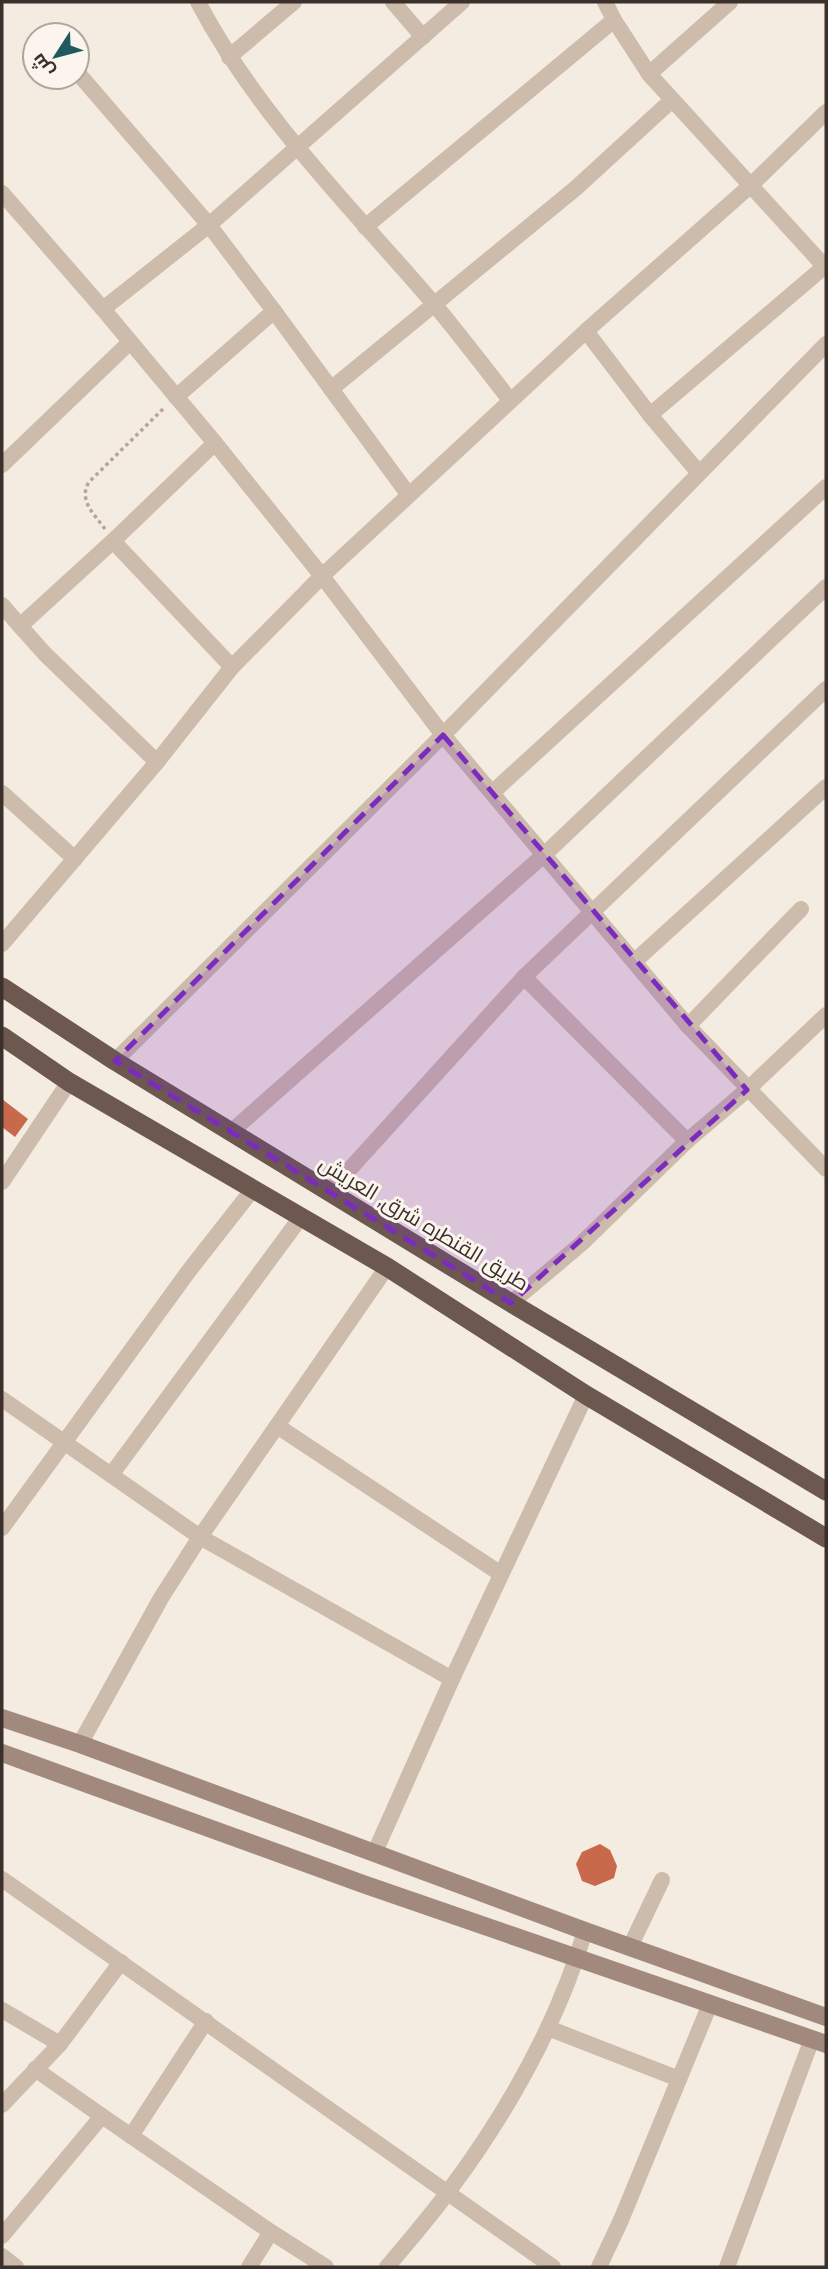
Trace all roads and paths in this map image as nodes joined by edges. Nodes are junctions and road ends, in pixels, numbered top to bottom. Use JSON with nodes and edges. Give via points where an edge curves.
{"nodes":[{"id":1,"x":198,"y":2,"type":"edge"},
{"id":2,"x":294,"y":2,"type":"edge"},
{"id":3,"x":393,"y":2,"type":"edge"},
{"id":4,"x":462,"y":2,"type":"edge"},
{"id":5,"x":605,"y":2,"type":"edge"},
{"id":6,"x":730,"y":2,"type":"edge"},
{"id":7,"x":614,"y":20,"type":"junction"},
{"id":8,"x":423,"y":37,"type":"junction"},
{"id":9,"x":229,"y":57,"type":"junction"},
{"id":10,"x":649,"y":74,"type":"junction"},
{"id":11,"x":91,"y":88,"type":"edge"},
{"id":12,"x":672,"y":100,"type":"junction"},
{"id":13,"x":826,"y":112,"type":"edge"},
{"id":14,"x":298,"y":149,"type":"junction"},
{"id":15,"x":750,"y":186,"type":"junction"},
{"id":16,"x":4,"y":201,"type":"edge"},
{"id":17,"x":209,"y":225,"type":"junction"},
{"id":18,"x":365,"y":227,"type":"junction"},
{"id":19,"x":825,"y":267,"type":"edge"},
{"id":20,"x":435,"y":305,"type":"junction"},
{"id":21,"x":103,"y":309,"type":"junction"},
{"id":22,"x":274,"y":311,"type":"junction"},
{"id":23,"x":586,"y":331,"type":"junction"},
{"id":24,"x":130,"y":342,"type":"junction"},
{"id":25,"x":826,"y":344,"type":"edge"},
{"id":26,"x":331,"y":389,"type":"junction"},
{"id":27,"x":176,"y":397,"type":"junction"},
{"id":28,"x":510,"y":400,"type":"junction"},
{"id":29,"x":650,"y":415,"type":"junction"},
{"id":30,"x":215,"y":443,"type":"junction"},
{"id":31,"x":2,"y":465,"type":"edge"},
{"id":32,"x":699,"y":473,"type":"junction"},
{"id":33,"x":826,"y":486,"type":"edge"},
{"id":34,"x":408,"y":494,"type":"junction"},
{"id":35,"x":113,"y":541,"type":"junction"},
{"id":36,"x":322,"y":576,"type":"junction"},
{"id":37,"x":826,"y":587,"type":"edge"},
{"id":38,"x":2,"y":606,"type":"edge"},
{"id":39,"x":20,"y":626,"type":"junction"},
{"id":40,"x":233,"y":667,"type":"junction"},
{"id":41,"x":826,"y":689,"type":"edge"},
{"id":42,"x":443,"y":735,"type":"junction"},
{"id":43,"x":157,"y":762,"type":"junction"},
{"id":44,"x":826,"y":787,"type":"edge"},
{"id":45,"x":493,"y":792,"type":"junction"},
{"id":46,"x":2,"y":793,"type":"edge"},
{"id":47,"x":545,"y":854,"type":"junction"},
{"id":48,"x":75,"y":859,"type":"junction"},
{"id":49,"x":801,"y":909,"type":"dead end"},
{"id":50,"x":593,"y":912,"type":"junction"},
{"id":51,"x":2,"y":944,"type":"edge"},
{"id":52,"x":635,"y":961,"type":"junction"},
{"id":53,"x":524,"y":977,"type":"junction"},
{"id":54,"x":2,"y":987,"type":"edge"},
{"id":55,"x":826,"y":1015,"type":"edge"},
{"id":56,"x":688,"y":1026,"type":"junction"},
{"id":57,"x":2,"y":1036,"type":"edge"},
{"id":58,"x":115,"y":1061,"type":"junction"},
{"id":59,"x":69,"y":1082,"type":"junction"},
{"id":60,"x":747,"y":1090,"type":"junction"},
{"id":61,"x":232,"y":1131,"type":"junction"},
{"id":62,"x":687,"y":1141,"type":"junction"},
{"id":63,"x":826,"y":1169,"type":"edge"},
{"id":64,"x":2,"y":1182,"type":"edge"},
{"id":65,"x":253,"y":1189,"type":"junction"},
{"id":66,"x":329,"y":1192,"type":"junction"},
{"id":67,"x":301,"y":1217,"type":"junction"},
{"id":68,"x":387,"y":1266,"type":"junction"},
{"id":69,"x":511,"y":1303,"type":"junction"},
{"id":70,"x":586,"y":1395,"type":"junction"},
{"id":71,"x":2,"y":1399,"type":"edge"},
{"id":72,"x":277,"y":1426,"type":"junction"},
{"id":73,"x":65,"y":1443,"type":"junction"},
{"id":74,"x":111,"y":1475,"type":"junction"},
{"id":75,"x":826,"y":1491,"type":"edge"},
{"id":76,"x":2,"y":1528,"type":"edge"},
{"id":77,"x":200,"y":1537,"type":"junction"},
{"id":78,"x":826,"y":1538,"type":"edge"},
{"id":79,"x":502,"y":1574,"type":"junction"},
{"id":80,"x":452,"y":1679,"type":"junction"},
{"id":81,"x":2,"y":1718,"type":"edge"},
{"id":82,"x":80,"y":1744,"type":"junction"},
{"id":83,"x":2,"y":1753,"type":"edge"},
{"id":84,"x":375,"y":1852,"type":"junction"},
{"id":85,"x":2,"y":1879,"type":"edge"},
{"id":86,"x":662,"y":1880,"type":"dead end"},
{"id":87,"x":586,"y":1931,"type":"junction"},
{"id":88,"x":630,"y":1947,"type":"junction"},
{"id":89,"x":577,"y":1959,"type":"junction"},
{"id":90,"x":121,"y":1962,"type":"junction"},
{"id":91,"x":710,"y":2004,"type":"junction"},
{"id":92,"x":2,"y":2010,"type":"edge"},
{"id":93,"x":826,"y":2017,"type":"edge"},
{"id":94,"x":206,"y":2021,"type":"junction"},
{"id":95,"x":548,"y":2028,"type":"junction"},
{"id":96,"x":819,"y":2042,"type":"edge"},
{"id":97,"x":60,"y":2044,"type":"junction"},
{"id":98,"x":36,"y":2069,"type":"junction"},
{"id":99,"x":679,"y":2079,"type":"junction"},
{"id":100,"x":2,"y":2105,"type":"edge"},
{"id":101,"x":102,"y":2116,"type":"junction"},
{"id":102,"x":131,"y":2136,"type":"junction"},
{"id":103,"x":448,"y":2193,"type":"junction"},
{"id":104,"x":271,"y":2232,"type":"junction"},
{"id":105,"x":2,"y":2236,"type":"edge"},
{"id":106,"x":2,"y":2256,"type":"edge"},
{"id":107,"x":16,"y":2267,"type":"edge"},
{"id":108,"x":248,"y":2267,"type":"edge"},
{"id":109,"x":326,"y":2267,"type":"edge"},
{"id":110,"x":387,"y":2267,"type":"edge"},
{"id":111,"x":553,"y":2267,"type":"edge"},
{"id":112,"x":599,"y":2267,"type":"edge"},
{"id":113,"x":727,"y":2267,"type":"edge"}],
"edges":[{"from":1,"to":9,"type":"street"},
{"from":2,"to":9,"type":"street"},
{"from":3,"to":8,"type":"street"},
{"from":4,"to":8,"type":"street"},
{"from":5,"to":7,"type":"street"},
{"from":6,"to":10,"type":"street"},
{"from":7,"to":10,"type":"street"},
{"from":7,"to":18,"type":"street"},
{"from":8,"to":14,"type":"street"},
{"from":9,"to":14,"type":"street"},
{"from":10,"to":12,"type":"street"},
{"from":11,"to":17,"type":"street"},
{"from":12,"to":15,"type":"street"},
{"from":12,"to":20,"type":"street","via":[[576,188]]},
{"from":13,"to":15,"type":"street"},
{"from":14,"to":17,"type":"street"},
{"from":14,"to":18,"type":"street"},
{"from":15,"to":19,"type":"street"},
{"from":15,"to":23,"type":"street"},
{"from":16,"to":21,"type":"street"},
{"from":17,"to":21,"type":"street"},
{"from":17,"to":22,"type":"street"},
{"from":18,"to":20,"type":"street"},
{"from":19,"to":29,"type":"street"},
{"from":20,"to":26,"type":"street"},
{"from":20,"to":28,"type":"street"},
{"from":21,"to":24,"type":"street"},
{"from":22,"to":26,"type":"street"},
{"from":22,"to":27,"type":"street"},
{"from":23,"to":28,"type":"street"},
{"from":23,"to":29,"type":"street"},
{"from":24,"to":27,"type":"street"},
{"from":24,"to":31,"type":"street"},
{"from":25,"to":32,"type":"street"},
{"from":26,"to":34,"type":"street"},
{"from":27,"to":30,"type":"street"},
{"from":27,"to":35,"type":"path","via":[[84,490],[84,500]]},
{"from":28,"to":34,"type":"street"},
{"from":29,"to":32,"type":"street"},
{"from":30,"to":35,"type":"street"},
{"from":30,"to":36,"type":"street"},
{"from":32,"to":42,"type":"street"},
{"from":33,"to":45,"type":"street"},
{"from":34,"to":36,"type":"street"},
{"from":35,"to":39,"type":"street"},
{"from":35,"to":40,"type":"street"},
{"from":36,"to":40,"type":"street"},
{"from":36,"to":42,"type":"street"},
{"from":37,"to":47,"type":"street"},
{"from":38,"to":39,"type":"street"},
{"from":39,"to":43,"type":"street"},
{"from":40,"to":43,"type":"street"},
{"from":41,"to":50,"type":"street"},
{"from":42,"to":45,"type":"street"},
{"from":42,"to":58,"type":"street"},
{"from":43,"to":48,"type":"street"},
{"from":44,"to":52,"type":"street"},
{"from":45,"to":47,"type":"street"},
{"from":46,"to":48,"type":"street"},
{"from":47,"to":50,"type":"street"},
{"from":47,"to":61,"type":"street"},
{"from":48,"to":51,"type":"street"},
{"from":49,"to":56,"type":"street"},
{"from":50,"to":52,"type":"street"},
{"from":50,"to":53,"type":"street"},
{"from":52,"to":56,"type":"street"},
{"from":53,"to":62,"type":"street"},
{"from":53,"to":66,"type":"street"},
{"from":54,"to":58,"type":"highway","name":"طريق القنطره شرق, العريش"},
{"from":55,"to":60,"type":"street"},
{"from":56,"to":60,"type":"street"},
{"from":57,"to":59,"type":"highway"},
{"from":58,"to":61,"type":"highway","name":"طريق القنطره شرق, العريش"},
{"from":59,"to":64,"type":"street"},
{"from":59,"to":65,"type":"highway"},
{"from":60,"to":62,"type":"street"},
{"from":60,"to":63,"type":"street"},
{"from":61,"to":66,"type":"highway","name":"طريق القنطره شرق, العريش"},
{"from":62,"to":69,"type":"street","via":[[581,1244]]},
{"from":65,"to":67,"type":"highway"},
{"from":65,"to":73,"type":"street"},
{"from":66,"to":69,"type":"highway","name":"طريق القنطره شرق, العريش"},
{"from":67,"to":68,"type":"highway"},
{"from":67,"to":74,"type":"street"},
{"from":68,"to":70,"type":"highway"},
{"from":68,"to":72,"type":"street"},
{"from":69,"to":75,"type":"highway","name":"طريق القنطره شرق, العريش"},
{"from":70,"to":78,"type":"highway"},
{"from":70,"to":79,"type":"street"},
{"from":71,"to":73,"type":"street"},
{"from":72,"to":77,"type":"street"},
{"from":72,"to":79,"type":"street"},
{"from":73,"to":74,"type":"street"},
{"from":73,"to":76,"type":"street"},
{"from":74,"to":77,"type":"street"},
{"from":77,"to":80,"type":"street"},
{"from":77,"to":82,"type":"street"},
{"from":79,"to":80,"type":"street"},
{"from":80,"to":84,"type":"street"},
{"from":81,"to":82,"type":"main road"},
{"from":82,"to":84,"type":"main road"},
{"from":83,"to":89,"type":"main road"},
{"from":84,"to":87,"type":"main road"},
{"from":85,"to":90,"type":"street"},
{"from":86,"to":88,"type":"street"},
{"from":87,"to":88,"type":"main road"},
{"from":87,"to":89,"type":"street"},
{"from":88,"to":93,"type":"main road"},
{"from":89,"to":91,"type":"main road"},
{"from":89,"to":95,"type":"street"},
{"from":90,"to":94,"type":"street"},
{"from":90,"to":97,"type":"street"},
{"from":91,"to":96,"type":"main road"},
{"from":91,"to":99,"type":"street"},
{"from":92,"to":97,"type":"street"},
{"from":94,"to":102,"type":"street"},
{"from":94,"to":103,"type":"street"},
{"from":95,"to":99,"type":"street"},
{"from":95,"to":103,"type":"street","via":[[493,2126]]},
{"from":96,"to":113,"type":"street"},
{"from":97,"to":98,"type":"street"},
{"from":98,"to":100,"type":"street"},
{"from":98,"to":101,"type":"street"},
{"from":99,"to":112,"type":"street"},
{"from":101,"to":102,"type":"street"},
{"from":101,"to":105,"type":"street"},
{"from":102,"to":104,"type":"street"},
{"from":103,"to":110,"type":"street"},
{"from":103,"to":111,"type":"street"},
{"from":104,"to":108,"type":"street"},
{"from":104,"to":109,"type":"street"},
{"from":106,"to":107,"type":"street"}]}
